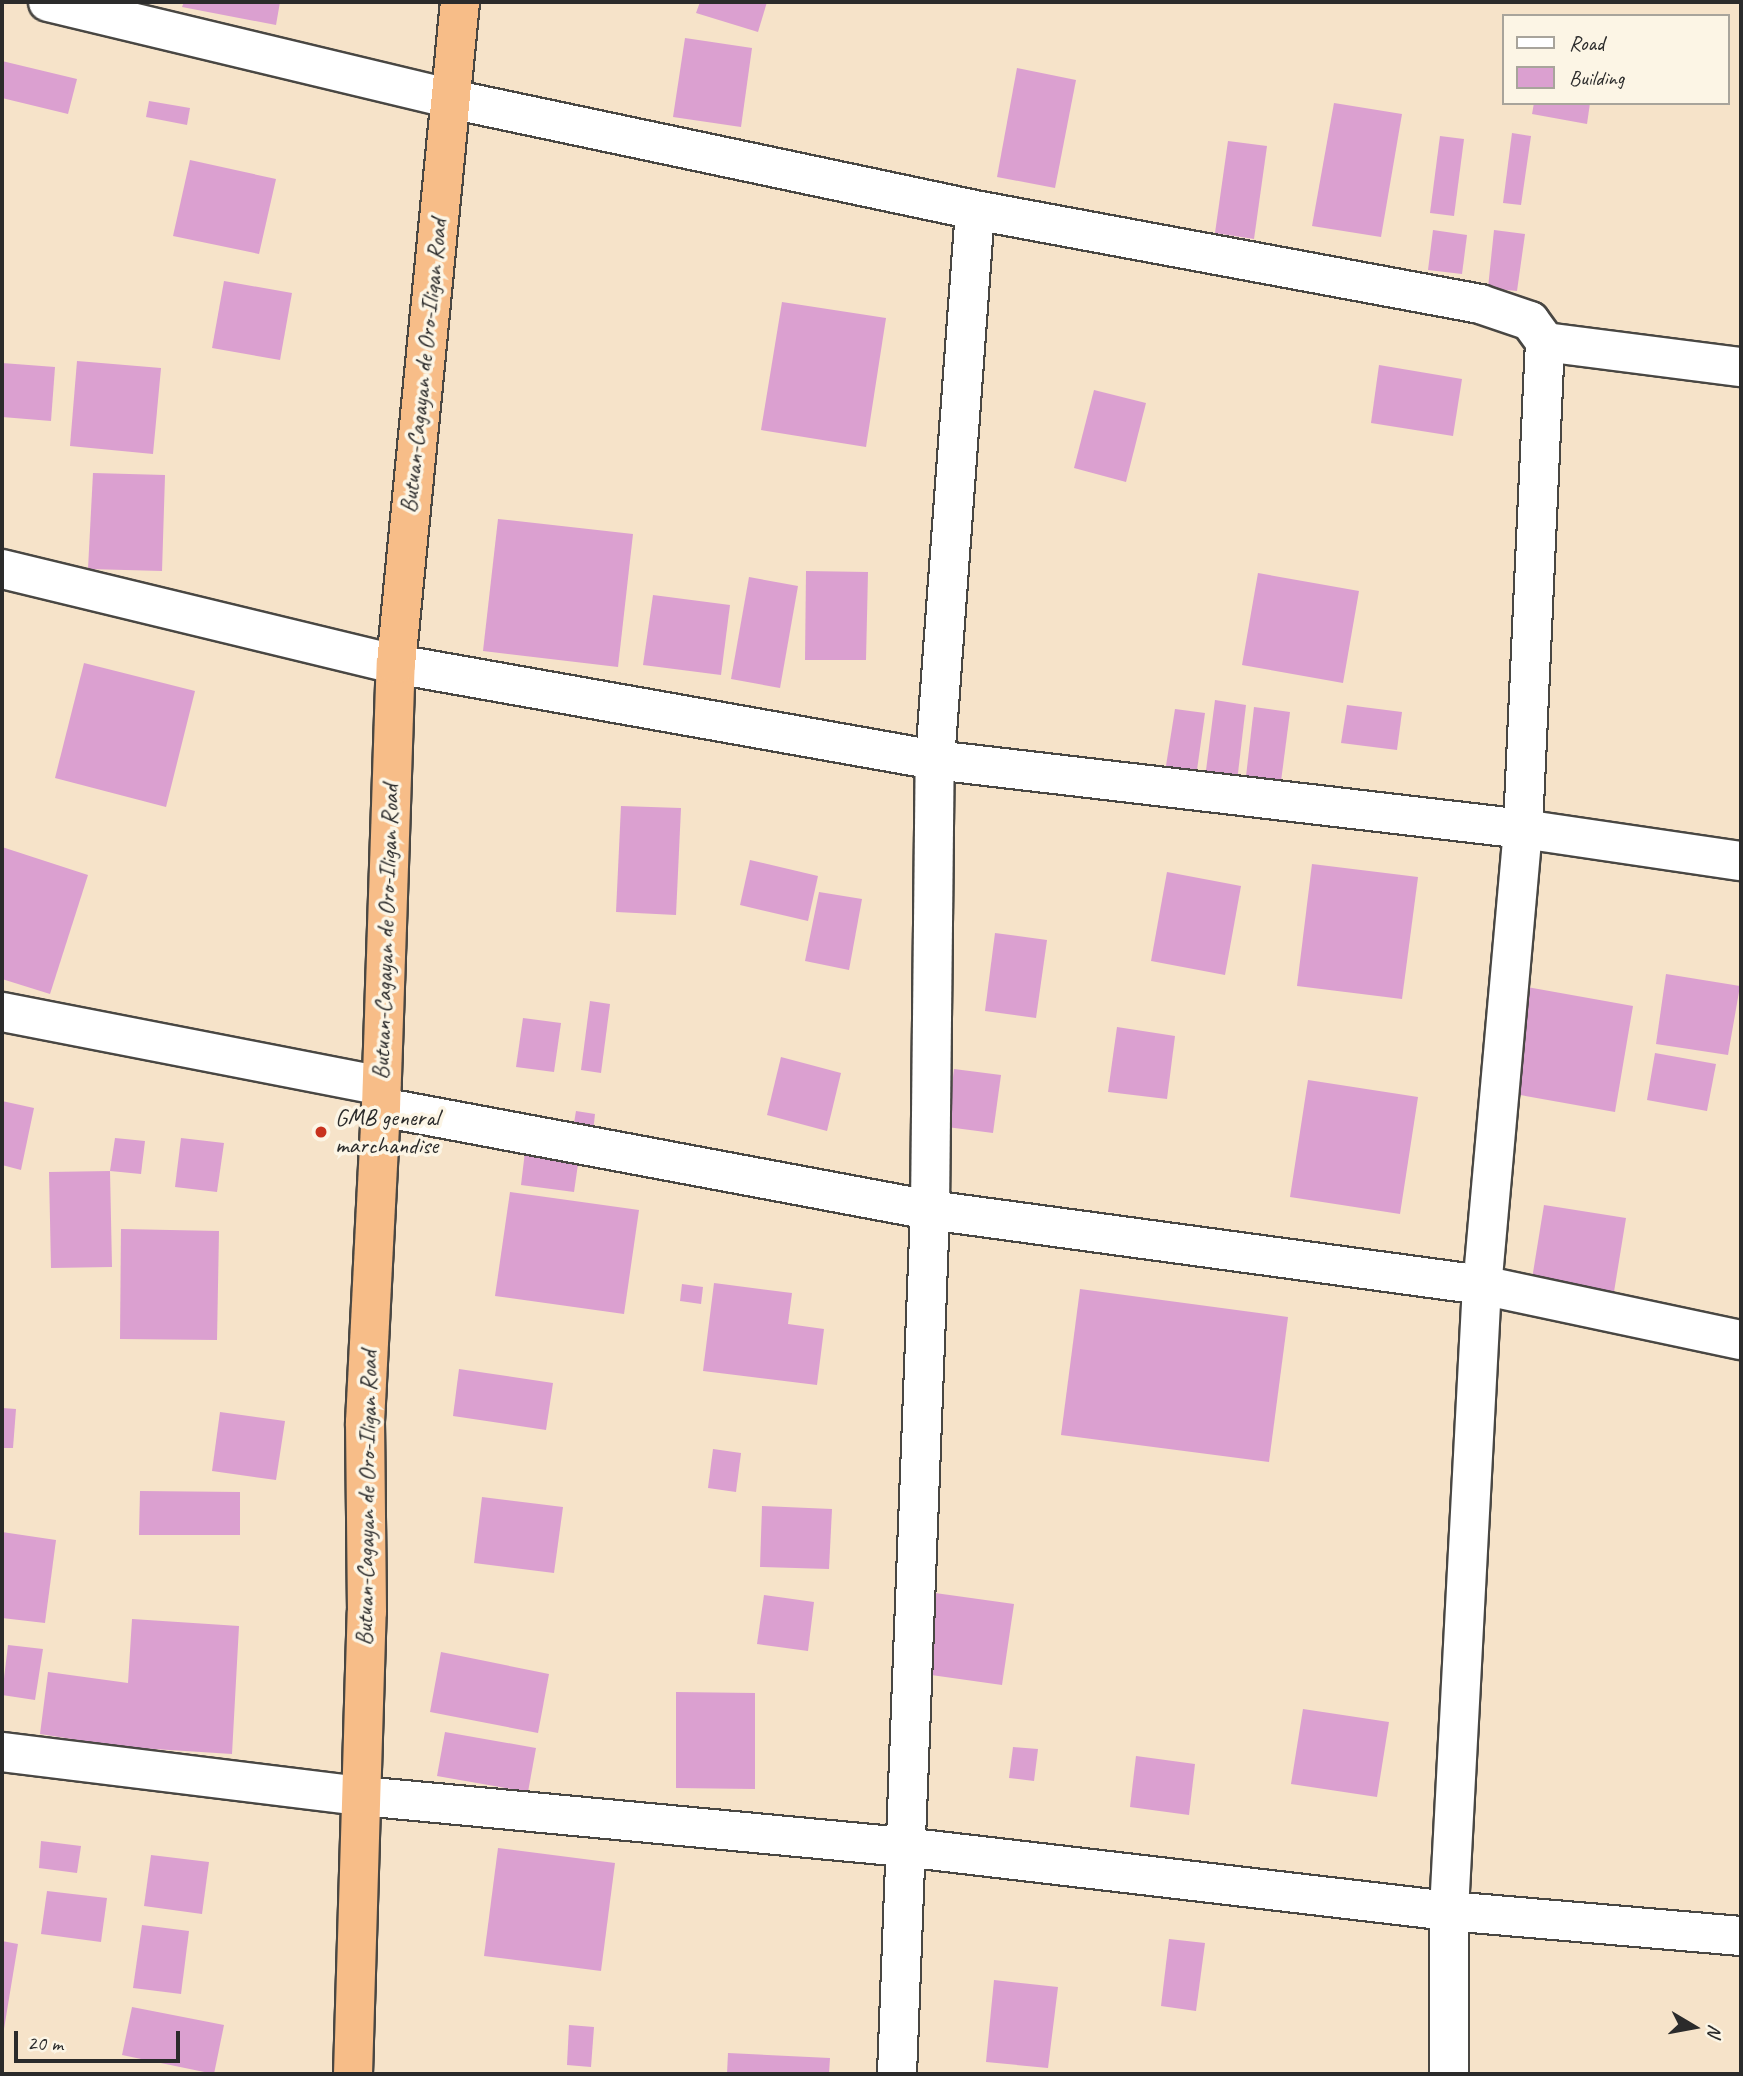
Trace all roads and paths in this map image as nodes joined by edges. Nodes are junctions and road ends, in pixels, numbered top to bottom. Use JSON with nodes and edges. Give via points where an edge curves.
{"nodes":[{"id":1,"x":48,"y":2,"type":"edge"},
{"id":2,"x":460,"y":2,"type":"edge"},
{"id":3,"x":451,"y":99,"type":"junction"},
{"id":4,"x":975,"y":210,"type":"junction"},
{"id":5,"x":1545,"y":342,"type":"junction"},
{"id":6,"x":1741,"y":367,"type":"edge"},
{"id":7,"x":2,"y":569,"type":"edge"},
{"id":8,"x":396,"y":664,"type":"junction"},
{"id":9,"x":935,"y":760,"type":"junction"},
{"id":10,"x":1523,"y":829,"type":"junction"},
{"id":11,"x":1741,"y":861,"type":"edge"},
{"id":12,"x":2,"y":1012,"type":"edge"},
{"id":13,"x":381,"y":1096,"type":"junction"},
{"id":14,"x":930,"y":1210,"type":"junction"},
{"id":15,"x":1482,"y":1285,"type":"junction"},
{"id":16,"x":1741,"y":1340,"type":"edge"},
{"id":17,"x":2,"y":1752,"type":"edge"},
{"id":18,"x":362,"y":1796,"type":"junction"},
{"id":19,"x":904,"y":1847,"type":"junction"},
{"id":20,"x":1449,"y":1911,"type":"junction"},
{"id":21,"x":1741,"y":1936,"type":"edge"},
{"id":22,"x":353,"y":2074,"type":"edge"},
{"id":23,"x":897,"y":2074,"type":"edge"},
{"id":24,"x":1449,"y":2074,"type":"edge"}],
"edges":[{"from":1,"to":3,"type":"street"},
{"from":2,"to":3,"type":"highway","name":"Butuan-Cagayan de Oro-Iligan Road"},
{"from":3,"to":4,"type":"street"},
{"from":3,"to":8,"type":"highway","name":"Butuan-Cagayan de Oro-Iligan Road"},
{"from":4,"to":5,"type":"street","via":[[1480,304],[1530,321]]},
{"from":4,"to":9,"type":"street"},
{"from":5,"to":6,"type":"street"},
{"from":5,"to":10,"type":"street"},
{"from":7,"to":8,"type":"street"},
{"from":8,"to":9,"type":"street"},
{"from":8,"to":13,"type":"highway","name":"Butuan-Cagayan de Oro-Iligan Road"},
{"from":9,"to":10,"type":"street"},
{"from":9,"to":14,"type":"street"},
{"from":10,"to":11,"type":"street"},
{"from":10,"to":15,"type":"street"},
{"from":12,"to":13,"type":"street"},
{"from":13,"to":14,"type":"street"},
{"from":13,"to":18,"type":"highway","name":"Butuan-Cagayan de Oro-Iligan Road","via":[[365,1422],[367,1612]]},
{"from":14,"to":15,"type":"street"},
{"from":14,"to":19,"type":"street"},
{"from":15,"to":16,"type":"street"},
{"from":15,"to":20,"type":"street"},
{"from":17,"to":18,"type":"street"},
{"from":18,"to":19,"type":"street"},
{"from":18,"to":22,"type":"highway","name":"Butuan-Cagayan de Oro-Iligan Road"},
{"from":19,"to":20,"type":"street"},
{"from":19,"to":23,"type":"street"},
{"from":20,"to":21,"type":"street"},
{"from":20,"to":24,"type":"street"}]}
